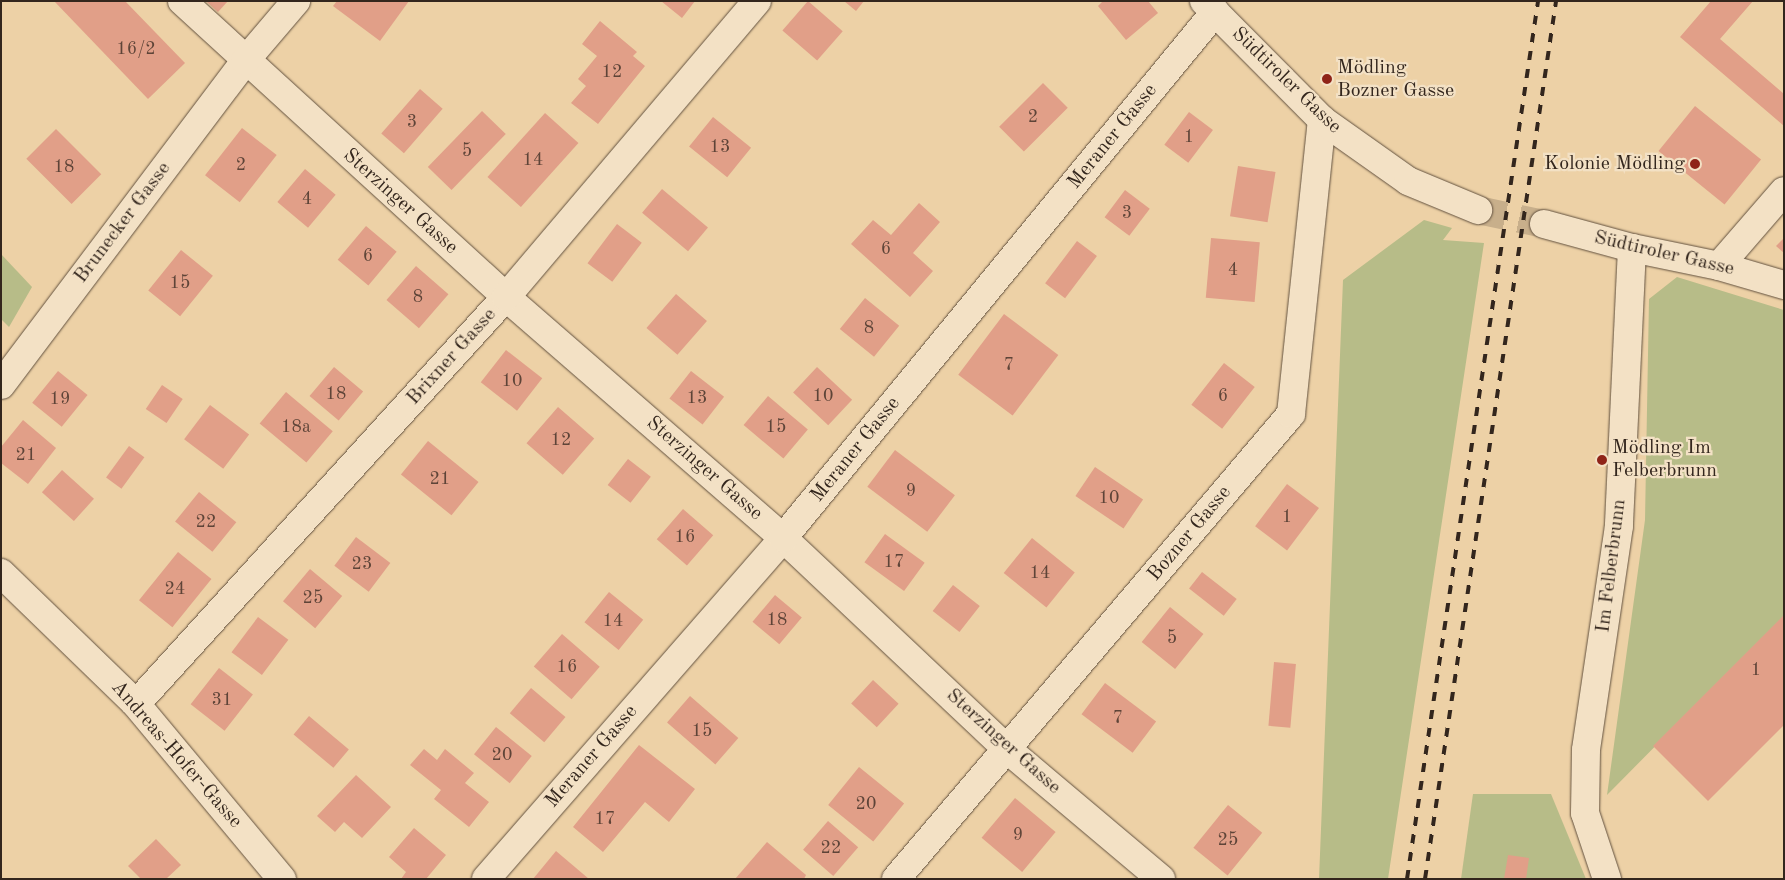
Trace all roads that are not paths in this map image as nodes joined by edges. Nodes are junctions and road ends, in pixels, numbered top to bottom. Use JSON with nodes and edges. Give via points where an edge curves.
{"nodes":[{"id":1,"x":182,"y":1,"type":"edge"},
{"id":2,"x":296,"y":1,"type":"edge"},
{"id":3,"x":757,"y":1,"type":"edge"},
{"id":4,"x":1210,"y":7,"type":"edge"},
{"id":5,"x":245,"y":62,"type":"junction"},
{"id":6,"x":1322,"y":120,"type":"junction"},
{"id":7,"x":1784,"y":191,"type":"edge"},
{"id":8,"x":1478,"y":210,"type":"tunnel mouth"},
{"id":9,"x":1544,"y":224,"type":"tunnel mouth"},
{"id":10,"x":1632,"y":248,"type":"junction"},
{"id":11,"x":1719,"y":266,"type":"junction"},
{"id":12,"x":1784,"y":286,"type":"edge"},
{"id":13,"x":506,"y":297,"type":"junction"},
{"id":14,"x":1,"y":385,"type":"edge"},
{"id":15,"x":783,"y":538,"type":"junction"},
{"id":16,"x":1,"y":574,"type":"edge"},
{"id":17,"x":136,"y":704,"type":"junction"},
{"id":18,"x":1008,"y":750,"type":"junction"},
{"id":19,"x":282,"y":879,"type":"edge"},
{"id":20,"x":486,"y":879,"type":"edge"},
{"id":21,"x":896,"y":879,"type":"edge"},
{"id":22,"x":1162,"y":879,"type":"edge"},
{"id":23,"x":1607,"y":879,"type":"edge"}],
"edges":[{"from":1,"to":5,"type":"street"},
{"from":2,"to":5,"type":"street","name":"Brunecker Gasse"},
{"from":3,"to":13,"type":"street","name":"Brixner Gasse"},
{"from":4,"to":6,"type":"street","name":"Südtiroler Gasse"},
{"from":4,"to":15,"type":"street","name":"Meraner Gasse"},
{"from":5,"to":13,"type":"street","name":"Sterzinger Gasse"},
{"from":5,"to":14,"type":"street","name":"Brunecker Gasse"},
{"from":6,"to":8,"type":"street","name":"Südtiroler Gasse","via":[[1408,181]]},
{"from":6,"to":18,"type":"street","name":"Bozner Gasse","via":[[1291,414]]},
{"from":7,"to":11,"type":"street"},
{"from":9,"to":10,"type":"street","name":"Südtiroler Gasse"},
{"from":10,"to":11,"type":"street","name":"Südtiroler Gasse"},
{"from":10,"to":23,"type":"street","name":"Im Felberbrunn","via":[[1619,526],[1586,750],[1585,812]]},
{"from":11,"to":12,"type":"street","name":"Südtiroler Gasse"},
{"from":13,"to":15,"type":"street","name":"Sterzinger Gasse"},
{"from":13,"to":17,"type":"street","name":"Brixner Gasse"},
{"from":15,"to":18,"type":"street","name":"Sterzinger Gasse"},
{"from":15,"to":20,"type":"street","name":"Meraner Gasse"},
{"from":16,"to":17,"type":"street","name":"Andreas-Hofer-Gasse"},
{"from":17,"to":19,"type":"street","name":"Andreas-Hofer-Gasse"},
{"from":18,"to":21,"type":"street","name":"Bozner Gasse"},
{"from":18,"to":22,"type":"street","name":"Sterzinger Gasse"}]}
